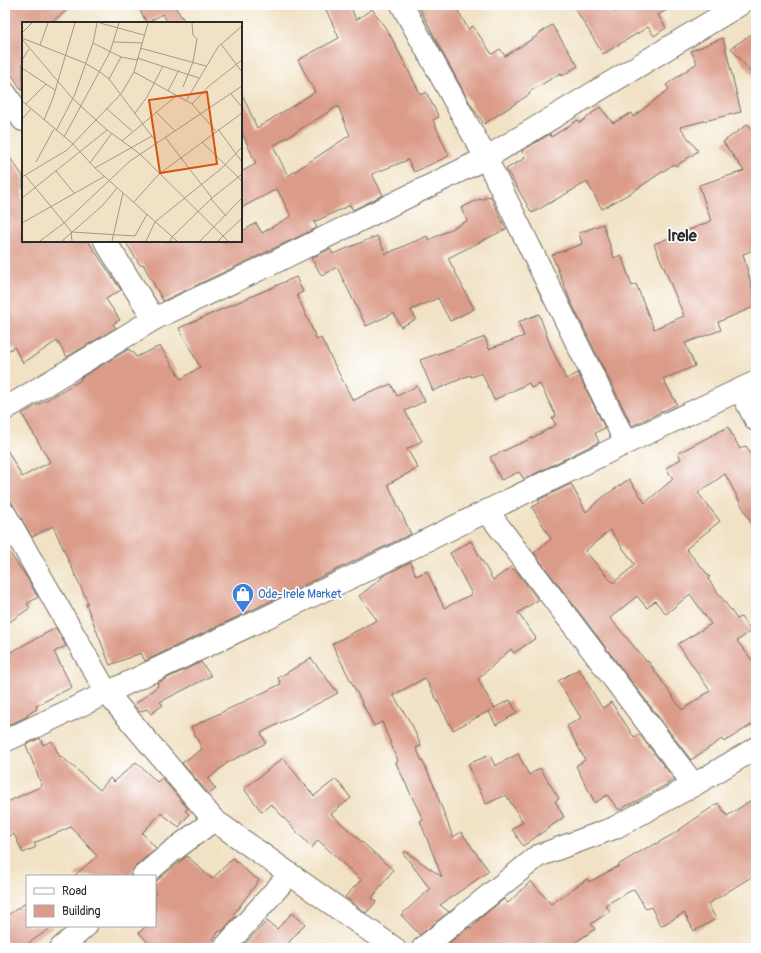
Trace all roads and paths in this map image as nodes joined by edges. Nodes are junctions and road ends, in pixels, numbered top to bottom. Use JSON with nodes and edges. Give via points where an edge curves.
{"nodes":[{"id":1,"x":402,"y":5,"type":"edge"},
{"id":2,"x":738,"y":5,"type":"edge"},
{"id":3,"x":5,"y":93,"type":"edge"},
{"id":4,"x":22,"y":118,"type":"edge"},
{"id":5,"x":486,"y":158,"type":"junction"},
{"id":6,"x":106,"y":242,"type":"edge"},
{"id":7,"x":154,"y":319,"type":"junction"},
{"id":8,"x":748,"y":386,"type":"edge"},
{"id":9,"x":5,"y":409,"type":"edge"},
{"id":10,"x":756,"y":420,"type":"edge"},
{"id":11,"x":626,"y":443,"type":"junction"},
{"id":12,"x":487,"y":511,"type":"junction"},
{"id":13,"x":5,"y":514,"type":"edge"},
{"id":14,"x":107,"y":693,"type":"junction"},
{"id":15,"x":5,"y":741,"type":"edge"},
{"id":16,"x":756,"y":748,"type":"edge"},
{"id":17,"x":694,"y":785,"type":"junction"},
{"id":18,"x":214,"y":820,"type":"junction"},
{"id":19,"x":290,"y":874,"type":"junction"},
{"id":20,"x":144,"y":875,"type":"edge"},
{"id":21,"x":85,"y":927,"type":"edge"},
{"id":22,"x":61,"y":948,"type":"edge"},
{"id":23,"x":224,"y":948,"type":"edge"},
{"id":24,"x":394,"y":948,"type":"edge"},
{"id":25,"x":423,"y":948,"type":"edge"}],
"edges":[{"from":1,"to":5,"type":"street"},
{"from":2,"to":5,"type":"street"},
{"from":3,"to":4,"type":"street"},
{"from":5,"to":7,"type":"street"},
{"from":5,"to":11,"type":"street"},
{"from":6,"to":7,"type":"street"},
{"from":7,"to":9,"type":"street"},
{"from":8,"to":10,"type":"street"},
{"from":8,"to":11,"type":"street"},
{"from":11,"to":12,"type":"street"},
{"from":12,"to":14,"type":"street"},
{"from":12,"to":17,"type":"street"},
{"from":13,"to":14,"type":"street"},
{"from":14,"to":15,"type":"street"},
{"from":14,"to":18,"type":"street"},
{"from":16,"to":17,"type":"street"},
{"from":17,"to":25,"type":"street","via":[[614,828],[538,856]]},
{"from":18,"to":19,"type":"street"},
{"from":18,"to":20,"type":"street"},
{"from":19,"to":23,"type":"street"},
{"from":19,"to":24,"type":"street"},
{"from":21,"to":22,"type":"street"}]}
